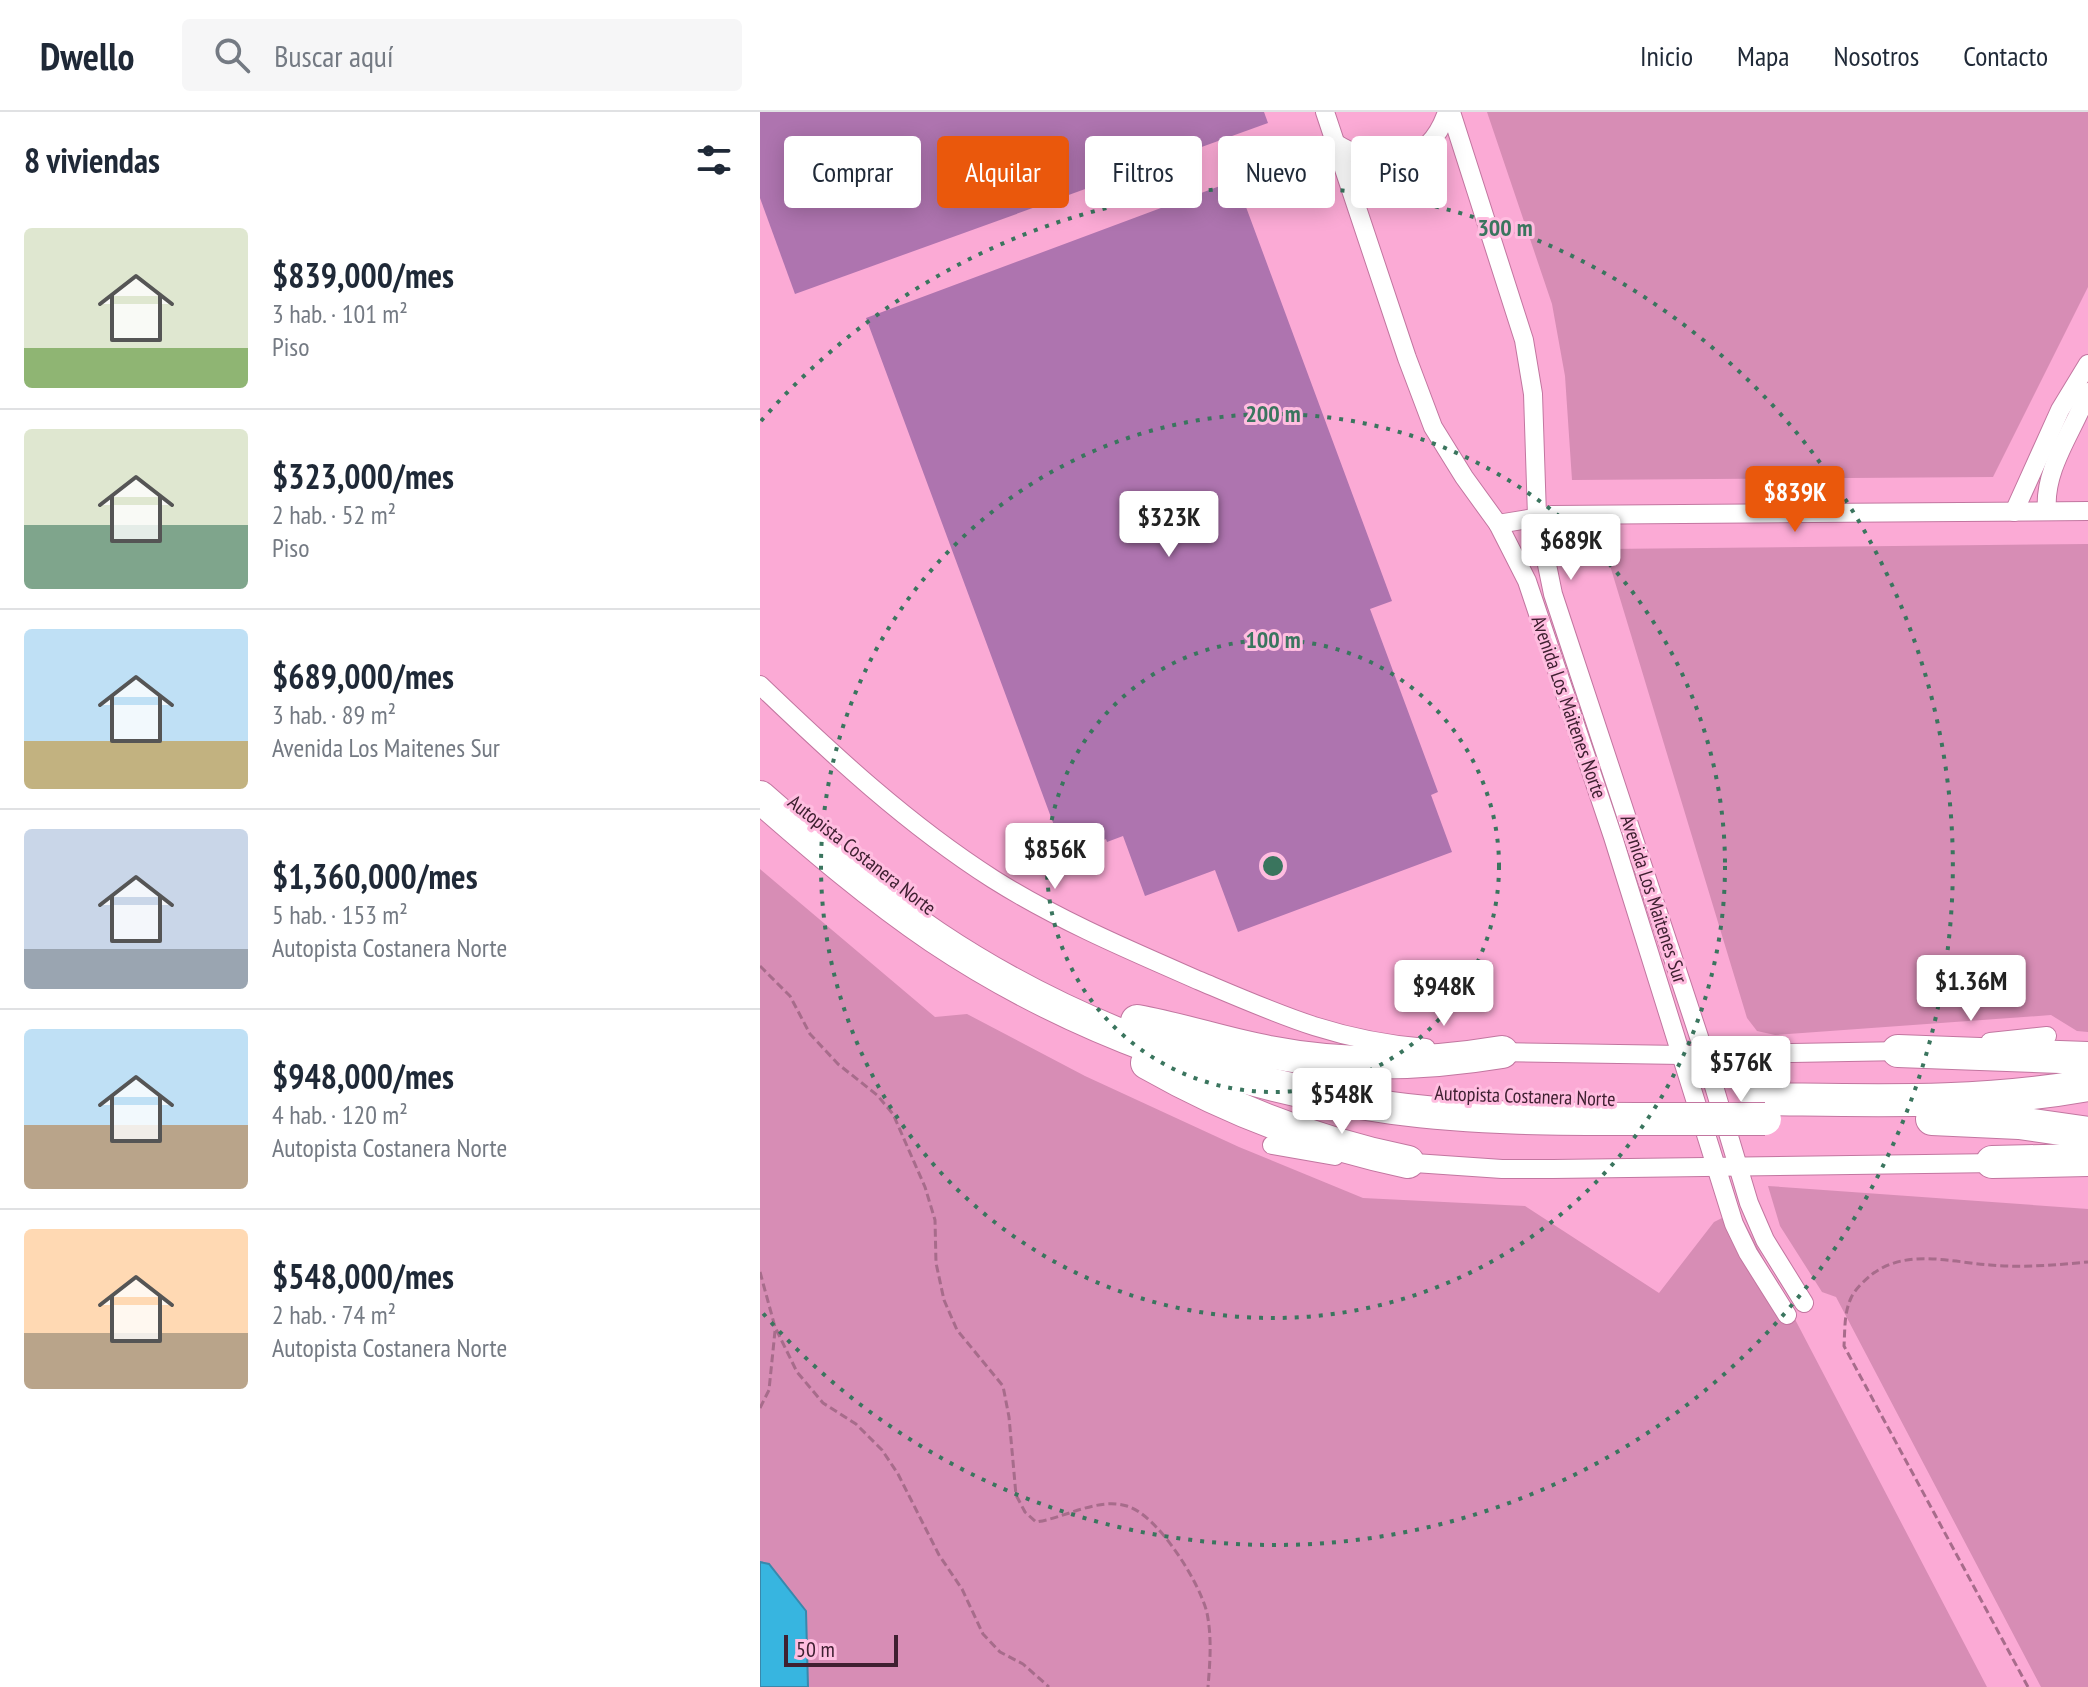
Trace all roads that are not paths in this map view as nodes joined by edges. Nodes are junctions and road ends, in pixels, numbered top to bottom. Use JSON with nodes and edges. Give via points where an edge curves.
{"nodes":[{"id":1,"x":1325,"y":112,"type":"edge"},
{"id":2,"x":1449,"y":112,"type":"edge"},
{"id":3,"x":1333,"y":136,"type":"edge"},
{"id":4,"x":1335,"y":143,"type":"joint"},
{"id":5,"x":2088,"y":364,"type":"edge"},
{"id":6,"x":2088,"y":392,"type":"edge"},
{"id":7,"x":2047,"y":511,"type":"junction"},
{"id":8,"x":2088,"y":511,"type":"edge"},
{"id":9,"x":2014,"y":512,"type":"junction"},
{"id":10,"x":1537,"y":516,"type":"junction"},
{"id":11,"x":1498,"y":524,"type":"junction"},
{"id":12,"x":760,"y":685,"type":"edge"},
{"id":13,"x":760,"y":771,"type":"edge"},
{"id":14,"x":760,"y":797,"type":"edge"},
{"id":15,"x":1632,"y":832,"type":"junction"},
{"id":16,"x":1613,"y":837,"type":"junction"},
{"id":17,"x":1060,"y":1008,"type":"junction"},
{"id":18,"x":1137,"y":1021,"type":"junction"},
{"id":19,"x":2047,"y":1036,"type":"dead end"},
{"id":20,"x":1898,"y":1051,"type":"junction"},
{"id":21,"x":1502,"y":1052,"type":"junction"},
{"id":22,"x":1704,"y":1054,"type":"junction"},
{"id":23,"x":1682,"y":1055,"type":"junction"},
{"id":24,"x":2088,"y":1058,"type":"edge"},
{"id":25,"x":2088,"y":1085,"type":"edge"},
{"id":26,"x":1761,"y":1109,"type":"junction"},
{"id":27,"x":1662,"y":1110,"type":"junction"},
{"id":28,"x":2088,"y":1133,"type":"edge"},
{"id":29,"x":1272,"y":1145,"type":"dead end"},
{"id":30,"x":2088,"y":1160,"type":"edge"},
{"id":31,"x":1408,"y":1162,"type":"junction"},
{"id":32,"x":1992,"y":1162,"type":"junction"},
{"id":33,"x":1717,"y":1165,"type":"junction"},
{"id":34,"x":1737,"y":1165,"type":"junction"},
{"id":35,"x":2088,"y":1176,"type":"edge"},
{"id":36,"x":1804,"y":1303,"type":"dead end"},
{"id":37,"x":1787,"y":1315,"type":"dead end"}],
"edges":[{"from":1,"to":3,"type":"street","name":"Avenida Los Maitenes Norte"},
{"from":2,"to":4,"type":"street","via":[[1428,145],[1400,160],[1370,159]]},
{"from":2,"to":10,"type":"street","name":"Avenida Los Maitenes Sur","via":[[1524,340],[1533,394]]},
{"from":4,"to":11,"type":"street","name":"Avenida Los Maitenes Norte","via":[[1433,427]]},
{"from":5,"to":9,"type":"street","via":[[2060,410]]},
{"from":6,"to":7,"type":"street","via":[[2050,478]]},
{"from":7,"to":8,"type":"street"},
{"from":7,"to":9,"type":"street"},
{"from":9,"to":10,"type":"street"},
{"from":10,"to":11,"type":"street"},
{"from":10,"to":15,"type":"street","name":"Avenida Los Maitenes Sur","via":[[1553,594]]},
{"from":11,"to":16,"type":"street","name":"Avenida Los Maitenes Norte","via":[[1527,581]]},
{"from":12,"to":21,"type":"street","via":[[849,770],[921,828],[996,880],[1083,929],[1311,1028],[1383,1044]]},
{"from":13,"to":18,"type":"highway","name":"Autopista Costanera Norte","via":[[853,852],[932,911],[1026,968]]},
{"from":14,"to":17,"type":"highway","name":"Autopista Costanera Norte","via":[[898,911],[953,949]]},
{"from":15,"to":16,"type":"street"},
{"from":15,"to":22,"type":"street","name":"Avenida Los Maitenes Sur"},
{"from":16,"to":23,"type":"street","name":"Avenida Los Maitenes Norte"},
{"from":17,"to":27,"type":"highway","name":"Autopista Costanera Norte","via":[[1185,1059],[1339,1099],[1481,1116]]},
{"from":17,"to":31,"type":"highway","via":[[1164,1073],[1251,1113],[1327,1143]]},
{"from":18,"to":21,"type":"highway","via":[[1268,1052],[1349,1062],[1419,1062]]},
{"from":18,"to":27,"type":"highway","name":"Autopista Costanera Norte","via":[[1229,1053],[1369,1085]]},
{"from":19,"to":20,"type":"street"},
{"from":20,"to":22,"type":"street"},
{"from":20,"to":24,"type":"highway"},
{"from":21,"to":23,"type":"street"},
{"from":22,"to":23,"type":"street"},
{"from":22,"to":34,"type":"street","name":"Avenida Los Maitenes Sur"},
{"from":23,"to":33,"type":"street","name":"Avenida Los Maitenes Norte"},
{"from":25,"to":26,"type":"highway","name":"Autopista Costanera Norte","via":[[1969,1098]]},
{"from":26,"to":27,"type":"highway","name":"Autopista Costanera Norte"},
{"from":26,"to":28,"type":"highway","name":"Autopista Costanera Norte","via":[[1981,1120]]},
{"from":29,"to":31,"type":"street"},
{"from":30,"to":32,"type":"highway"},
{"from":31,"to":33,"type":"street","via":[[1514,1169]]},
{"from":32,"to":34,"type":"street"},
{"from":32,"to":35,"type":"street"},
{"from":33,"to":34,"type":"street"},
{"from":33,"to":37,"type":"street","name":"Avenida Los Maitenes Norte","via":[[1739,1236]]},
{"from":34,"to":36,"type":"street","name":"Avenida Los Maitenes Sur","via":[[1760,1231]]}]}
